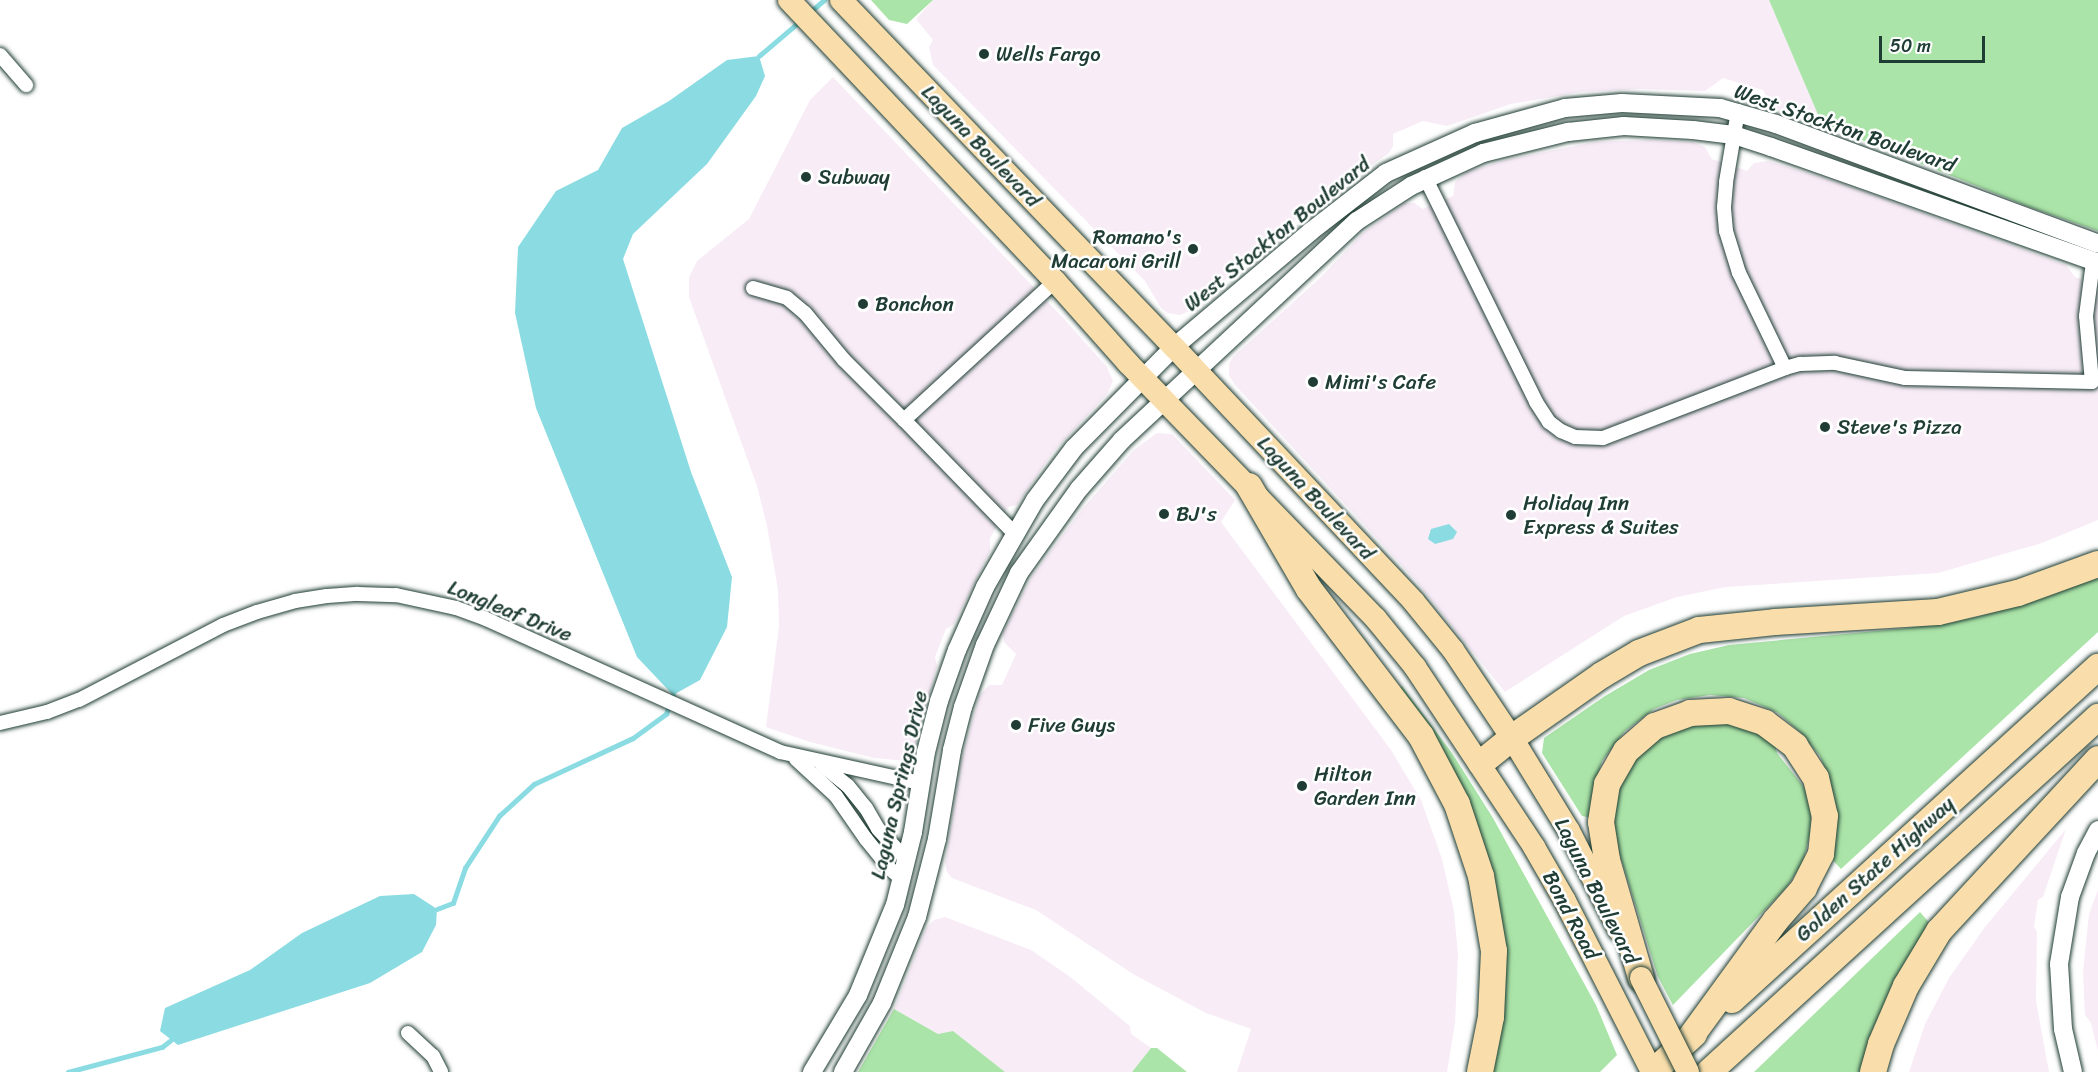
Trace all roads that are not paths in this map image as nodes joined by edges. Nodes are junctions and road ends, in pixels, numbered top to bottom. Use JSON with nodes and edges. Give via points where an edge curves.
{"nodes":[{"id":1,"x":789,"y":0,"type":"edge"},
{"id":2,"x":846,"y":6,"type":"edge"},
{"id":3,"x":0,"y":55,"type":"edge"},
{"id":4,"x":26,"y":85,"type":"dead end"},
{"id":5,"x":1738,"y":111,"type":"junction"},
{"id":6,"x":1734,"y":135,"type":"junction"},
{"id":7,"x":1425,"y":177,"type":"junction"},
{"id":8,"x":2098,"y":244,"type":"edge"},
{"id":9,"x":2096,"y":263,"type":"edge"},
{"id":10,"x":1055,"y":280,"type":"junction"},
{"id":11,"x":753,"y":288,"type":"dead end"},
{"id":12,"x":1174,"y":347,"type":"junction"},
{"id":13,"x":1785,"y":368,"type":"junction"},
{"id":14,"x":1197,"y":372,"type":"junction"},
{"id":15,"x":1143,"y":378,"type":"junction"},
{"id":16,"x":1165,"y":401,"type":"junction"},
{"id":17,"x":904,"y":420,"type":"junction"},
{"id":18,"x":1249,"y":486,"type":"junction"},
{"id":19,"x":1014,"y":533,"type":"junction"},
{"id":20,"x":2098,"y":564,"type":"edge"},
{"id":21,"x":985,"y":587,"type":"junction"},
{"id":22,"x":1004,"y":602,"type":"junction"},
{"id":23,"x":957,"y":650,"type":"junction"},
{"id":24,"x":976,"y":666,"type":"junction"},
{"id":25,"x":2098,"y":667,"type":"edge"},
{"id":26,"x":2098,"y":717,"type":"edge"},
{"id":27,"x":0,"y":723,"type":"edge"},
{"id":28,"x":1512,"y":738,"type":"junction"},
{"id":29,"x":952,"y":750,"type":"junction"},
{"id":30,"x":795,"y":757,"type":"junction"},
{"id":31,"x":2098,"y":759,"type":"edge"},
{"id":32,"x":818,"y":762,"type":"junction"},
{"id":33,"x":1481,"y":763,"type":"junction"},
{"id":34,"x":921,"y":783,"type":"junction"},
{"id":35,"x":2098,"y":830,"type":"edge"},
{"id":36,"x":907,"y":860,"type":"junction"},
{"id":37,"x":902,"y":879,"type":"junction"},
{"id":38,"x":1641,"y":978,"type":"junction"},
{"id":39,"x":408,"y":1033,"type":"dead end"},
{"id":40,"x":1693,"y":1034,"type":"junction"},
{"id":41,"x":441,"y":1072,"type":"edge"},
{"id":42,"x":812,"y":1072,"type":"edge"},
{"id":43,"x":843,"y":1072,"type":"edge"},
{"id":44,"x":1480,"y":1072,"type":"edge"},
{"id":45,"x":1653,"y":1072,"type":"edge"},
{"id":46,"x":1688,"y":1072,"type":"edge"},
{"id":47,"x":1709,"y":1072,"type":"edge"},
{"id":48,"x":1873,"y":1072,"type":"edge"},
{"id":49,"x":2073,"y":1072,"type":"edge"}],
"edges":[{"from":1,"to":10,"type":"main road","name":"Laguna Boulevard"},
{"from":2,"to":12,"type":"main road","name":"Laguna Boulevard"},
{"from":3,"to":4,"type":"street"},
{"from":5,"to":6,"type":"street"},
{"from":5,"to":8,"type":"street","name":"West Stockton Boulevard"},
{"from":5,"to":12,"type":"street","name":"West Stockton Boulevard","via":[[1622,103],[1565,108],[1444,144],[1386,173]]},
{"from":6,"to":7,"type":"street","name":"West Stockton Boulevard","via":[[1596,127],[1483,153]]},
{"from":6,"to":9,"type":"street","name":"West Stockton Boulevard"},
{"from":6,"to":13,"type":"street","via":[[1724,207],[1729,242],[1739,273]]},
{"from":7,"to":13,"type":"street","via":[[1536,402],[1549,422],[1561,431],[1575,437],[1603,438]]},
{"from":7,"to":14,"type":"street","name":"West Stockton Boulevard","via":[[1357,221]]},
{"from":9,"to":13,"type":"street","via":[[2086,316],[2092,382],[1905,378],[1835,363]]},
{"from":10,"to":15,"type":"main road","name":"Laguna Boulevard"},
{"from":10,"to":17,"type":"street"},
{"from":11,"to":17,"type":"street","via":[[786,298],[805,313],[844,360]]},
{"from":12,"to":14,"type":"main road","name":"Laguna Boulevard"},
{"from":12,"to":15,"type":"street","name":"Laguna Springs Drive"},
{"from":14,"to":16,"type":"street","name":"Laguna Springs Drive"},
{"from":14,"to":28,"type":"main road","name":"Laguna Boulevard","via":[[1414,602],[1453,650]]},
{"from":15,"to":16,"type":"main road","name":"Laguna Boulevard"},
{"from":15,"to":19,"type":"street","name":"Laguna Springs Drive","via":[[1061,463]]},
{"from":16,"to":18,"type":"main road","name":"Laguna Boulevard"},
{"from":16,"to":22,"type":"street","name":"Laguna Springs Drive","via":[[1122,440],[1079,489]]},
{"from":17,"to":19,"type":"street"},
{"from":18,"to":33,"type":"main road","name":"Laguna Boulevard","via":[[1376,620],[1415,667]]},
{"from":18,"to":44,"type":"highway","via":[[1309,588],[1421,736],[1457,804],[1481,876],[1494,951],[1491,1017]]},
{"from":19,"to":21,"type":"street","name":"Laguna Springs Drive"},
{"from":19,"to":22,"type":"street","via":[[1019,544],[1002,584]]},
{"from":20,"to":28,"type":"highway","via":[[2018,593],[1938,612],[1699,630],[1639,653]]},
{"from":21,"to":23,"type":"street","name":"Laguna Springs Drive"},
{"from":21,"to":24,"type":"street","via":[[988,607],[970,650]]},
{"from":22,"to":24,"type":"street","name":"Laguna Springs Drive"},
{"from":23,"to":29,"type":"street","via":[[962,666],[944,729]]},
{"from":23,"to":34,"type":"street","name":"Laguna Springs Drive","via":[[939,701]]},
{"from":24,"to":29,"type":"street","name":"Laguna Springs Drive"},
{"from":25,"to":40,"type":"highway","name":"Golden State Highway"},
{"from":26,"to":47,"type":"highway","name":"Golden State Highway"},
{"from":27,"to":30,"type":"street","name":"Longleaf Drive","via":[[79,700],[257,612],[295,601],[358,594],[396,596],[456,608]]},
{"from":28,"to":33,"type":"highway"},
{"from":28,"to":38,"type":"main road","name":"Laguna Boulevard","via":[[1569,831]]},
{"from":29,"to":43,"type":"street","name":"Laguna Springs Drive","via":[[937,839],[917,917],[882,1003]]},
{"from":30,"to":32,"type":"street","name":"Longleaf Drive"},
{"from":30,"to":37,"type":"street","name":"Longleaf Drive","via":[[837,796],[872,847]]},
{"from":31,"to":48,"type":"highway","via":[[1940,931],[1897,1005]]},
{"from":32,"to":34,"type":"street","name":"Longleaf Drive"},
{"from":32,"to":36,"type":"street","name":"Longleaf Drive","via":[[848,786]]},
{"from":33,"to":45,"type":"main road","name":"Bond Road","via":[[1565,901]]},
{"from":34,"to":36,"type":"street","name":"Laguna Springs Drive"},
{"from":35,"to":49,"type":"street","via":[[2070,897],[2059,964],[2062,1029]]},
{"from":36,"to":37,"type":"street","name":"Laguna Springs Drive"},
{"from":37,"to":42,"type":"street","name":"Laguna Springs Drive","via":[[865,981]]},
{"from":38,"to":40,"type":"highway","via":[[1600,822],[1607,784],[1626,751],[1655,726],[1690,712],[1729,711],[1765,723],[1795,746],[1816,778],[1825,816],[1821,854],[1804,888]]},
{"from":38,"to":46,"type":"main road","name":"Laguna Boulevard","bridge":true},
{"from":39,"to":41,"type":"street","via":[[433,1056]]},
{"from":40,"to":45,"type":"highway","name":"Golden State Highway"}]}
